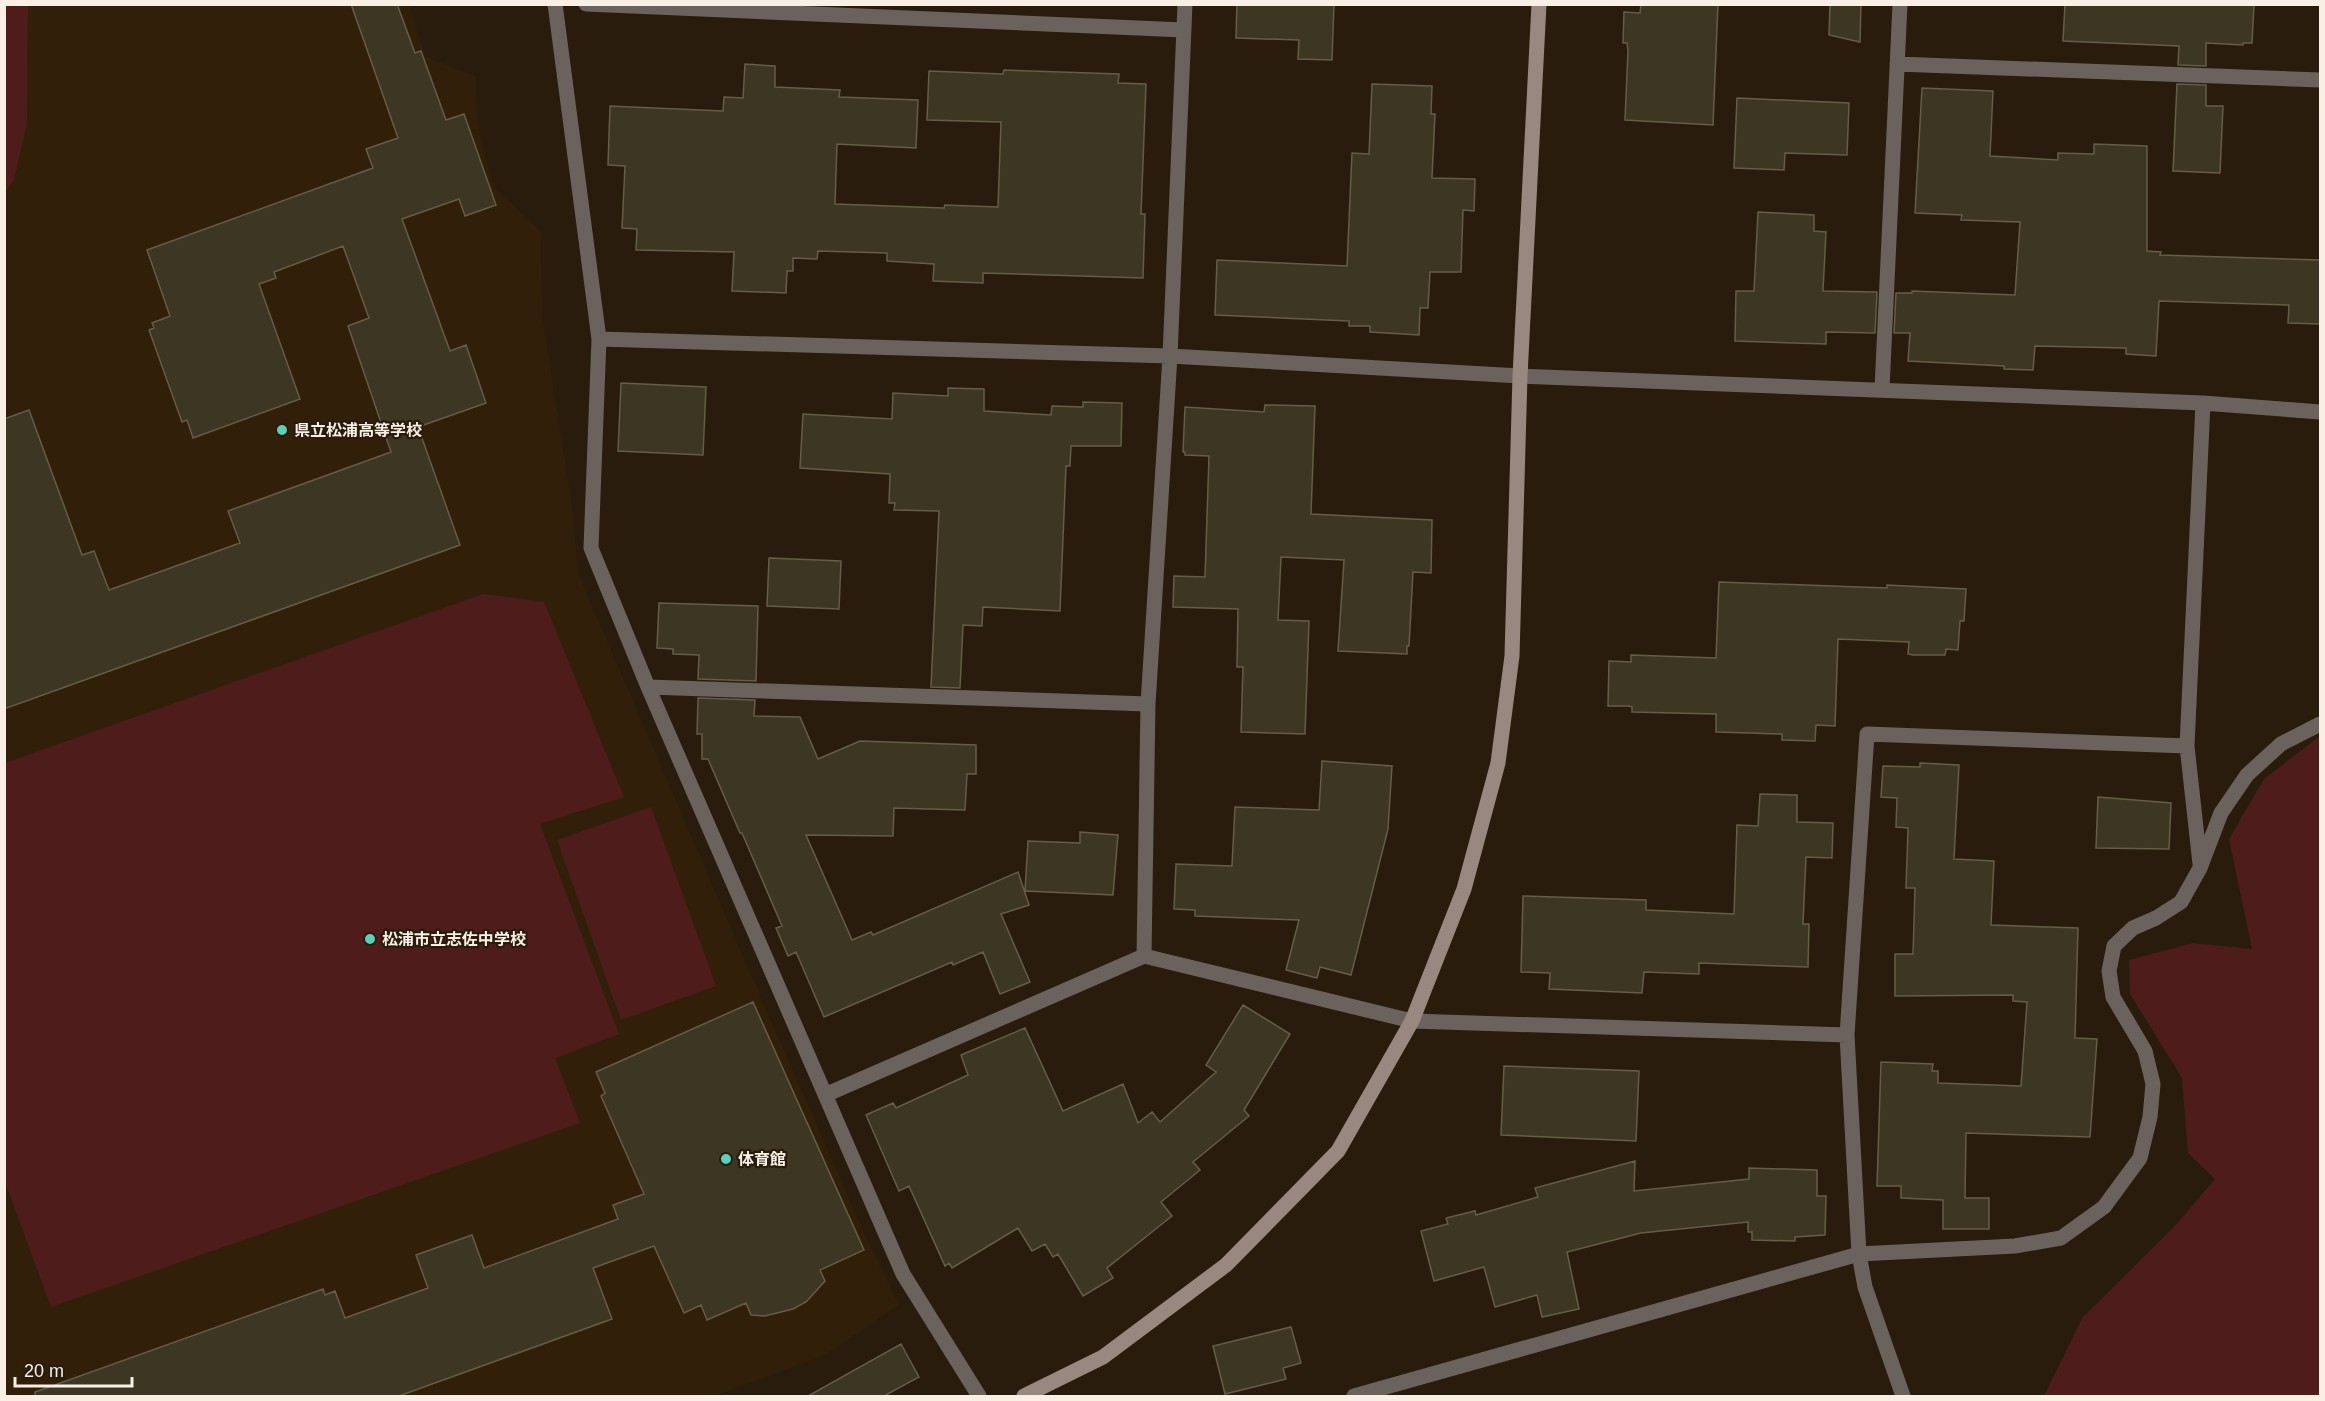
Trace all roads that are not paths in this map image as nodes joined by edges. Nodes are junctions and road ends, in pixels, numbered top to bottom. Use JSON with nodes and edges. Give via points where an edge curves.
{"nodes":[{"id":1,"x":555,"y":4,"type":"edge"},
{"id":2,"x":586,"y":4,"type":"edge"},
{"id":3,"x":1185,"y":4,"type":"edge"},
{"id":4,"x":1539,"y":4,"type":"edge"},
{"id":5,"x":1900,"y":4,"type":"edge"},
{"id":6,"x":1184,"y":30,"type":"junction"},
{"id":7,"x":1897,"y":64,"type":"junction"},
{"id":8,"x":2320,"y":80,"type":"edge"},
{"id":9,"x":600,"y":339,"type":"junction"},
{"id":10,"x":1170,"y":356,"type":"junction"},
{"id":11,"x":1520,"y":376,"type":"junction"},
{"id":12,"x":1881,"y":389,"type":"junction"},
{"id":13,"x":2203,"y":403,"type":"junction"},
{"id":14,"x":2320,"y":412,"type":"edge"},
{"id":15,"x":648,"y":687,"type":"junction"},
{"id":16,"x":1148,"y":704,"type":"junction"},
{"id":17,"x":2320,"y":724,"type":"edge"},
{"id":18,"x":2187,"y":746,"type":"junction"},
{"id":19,"x":2200,"y":868,"type":"junction"},
{"id":20,"x":1144,"y":956,"type":"junction"},
{"id":21,"x":1413,"y":1021,"type":"junction"},
{"id":22,"x":1847,"y":1035,"type":"junction"},
{"id":23,"x":825,"y":1095,"type":"junction"},
{"id":24,"x":1858,"y":1254,"type":"junction"},
{"id":25,"x":979,"y":1396,"type":"edge"},
{"id":26,"x":1024,"y":1396,"type":"edge"},
{"id":27,"x":1354,"y":1396,"type":"edge"},
{"id":28,"x":1903,"y":1396,"type":"edge"}],
"edges":[{"from":1,"to":9,"type":"street"},
{"from":2,"to":6,"type":"street"},
{"from":3,"to":6,"type":"street"},
{"from":4,"to":11,"type":"street"},
{"from":5,"to":7,"type":"street"},
{"from":6,"to":10,"type":"street"},
{"from":7,"to":8,"type":"street"},
{"from":7,"to":12,"type":"street"},
{"from":9,"to":10,"type":"street"},
{"from":9,"to":15,"type":"street","via":[[591,548]]},
{"from":10,"to":11,"type":"street"},
{"from":10,"to":16,"type":"street"},
{"from":11,"to":12,"type":"street"},
{"from":11,"to":21,"type":"street","via":[[1512,656],[1498,763],[1464,889]]},
{"from":12,"to":13,"type":"street"},
{"from":13,"to":14,"type":"street"},
{"from":13,"to":18,"type":"street"},
{"from":15,"to":16,"type":"street"},
{"from":15,"to":23,"type":"street"},
{"from":16,"to":20,"type":"street"},
{"from":17,"to":19,"type":"street","via":[[2281,744],[2247,775],[2221,813]]},
{"from":18,"to":19,"type":"street"},
{"from":18,"to":22,"type":"street","via":[[1867,734]]},
{"from":19,"to":24,"type":"street","via":[[2181,902],[2133,928],[2114,946],[2109,971],[2113,997],[2145,1051],[2153,1084],[2140,1158],[2104,1207],[2061,1238],[2015,1246]]},
{"from":20,"to":21,"type":"street"},
{"from":20,"to":23,"type":"street"},
{"from":21,"to":22,"type":"street"},
{"from":21,"to":26,"type":"street","via":[[1338,1151],[1226,1265],[1103,1357]]},
{"from":22,"to":24,"type":"street"},
{"from":23,"to":25,"type":"street","via":[[903,1274]]},
{"from":24,"to":27,"type":"street"},
{"from":24,"to":28,"type":"street","via":[[1864,1287]]}]}
